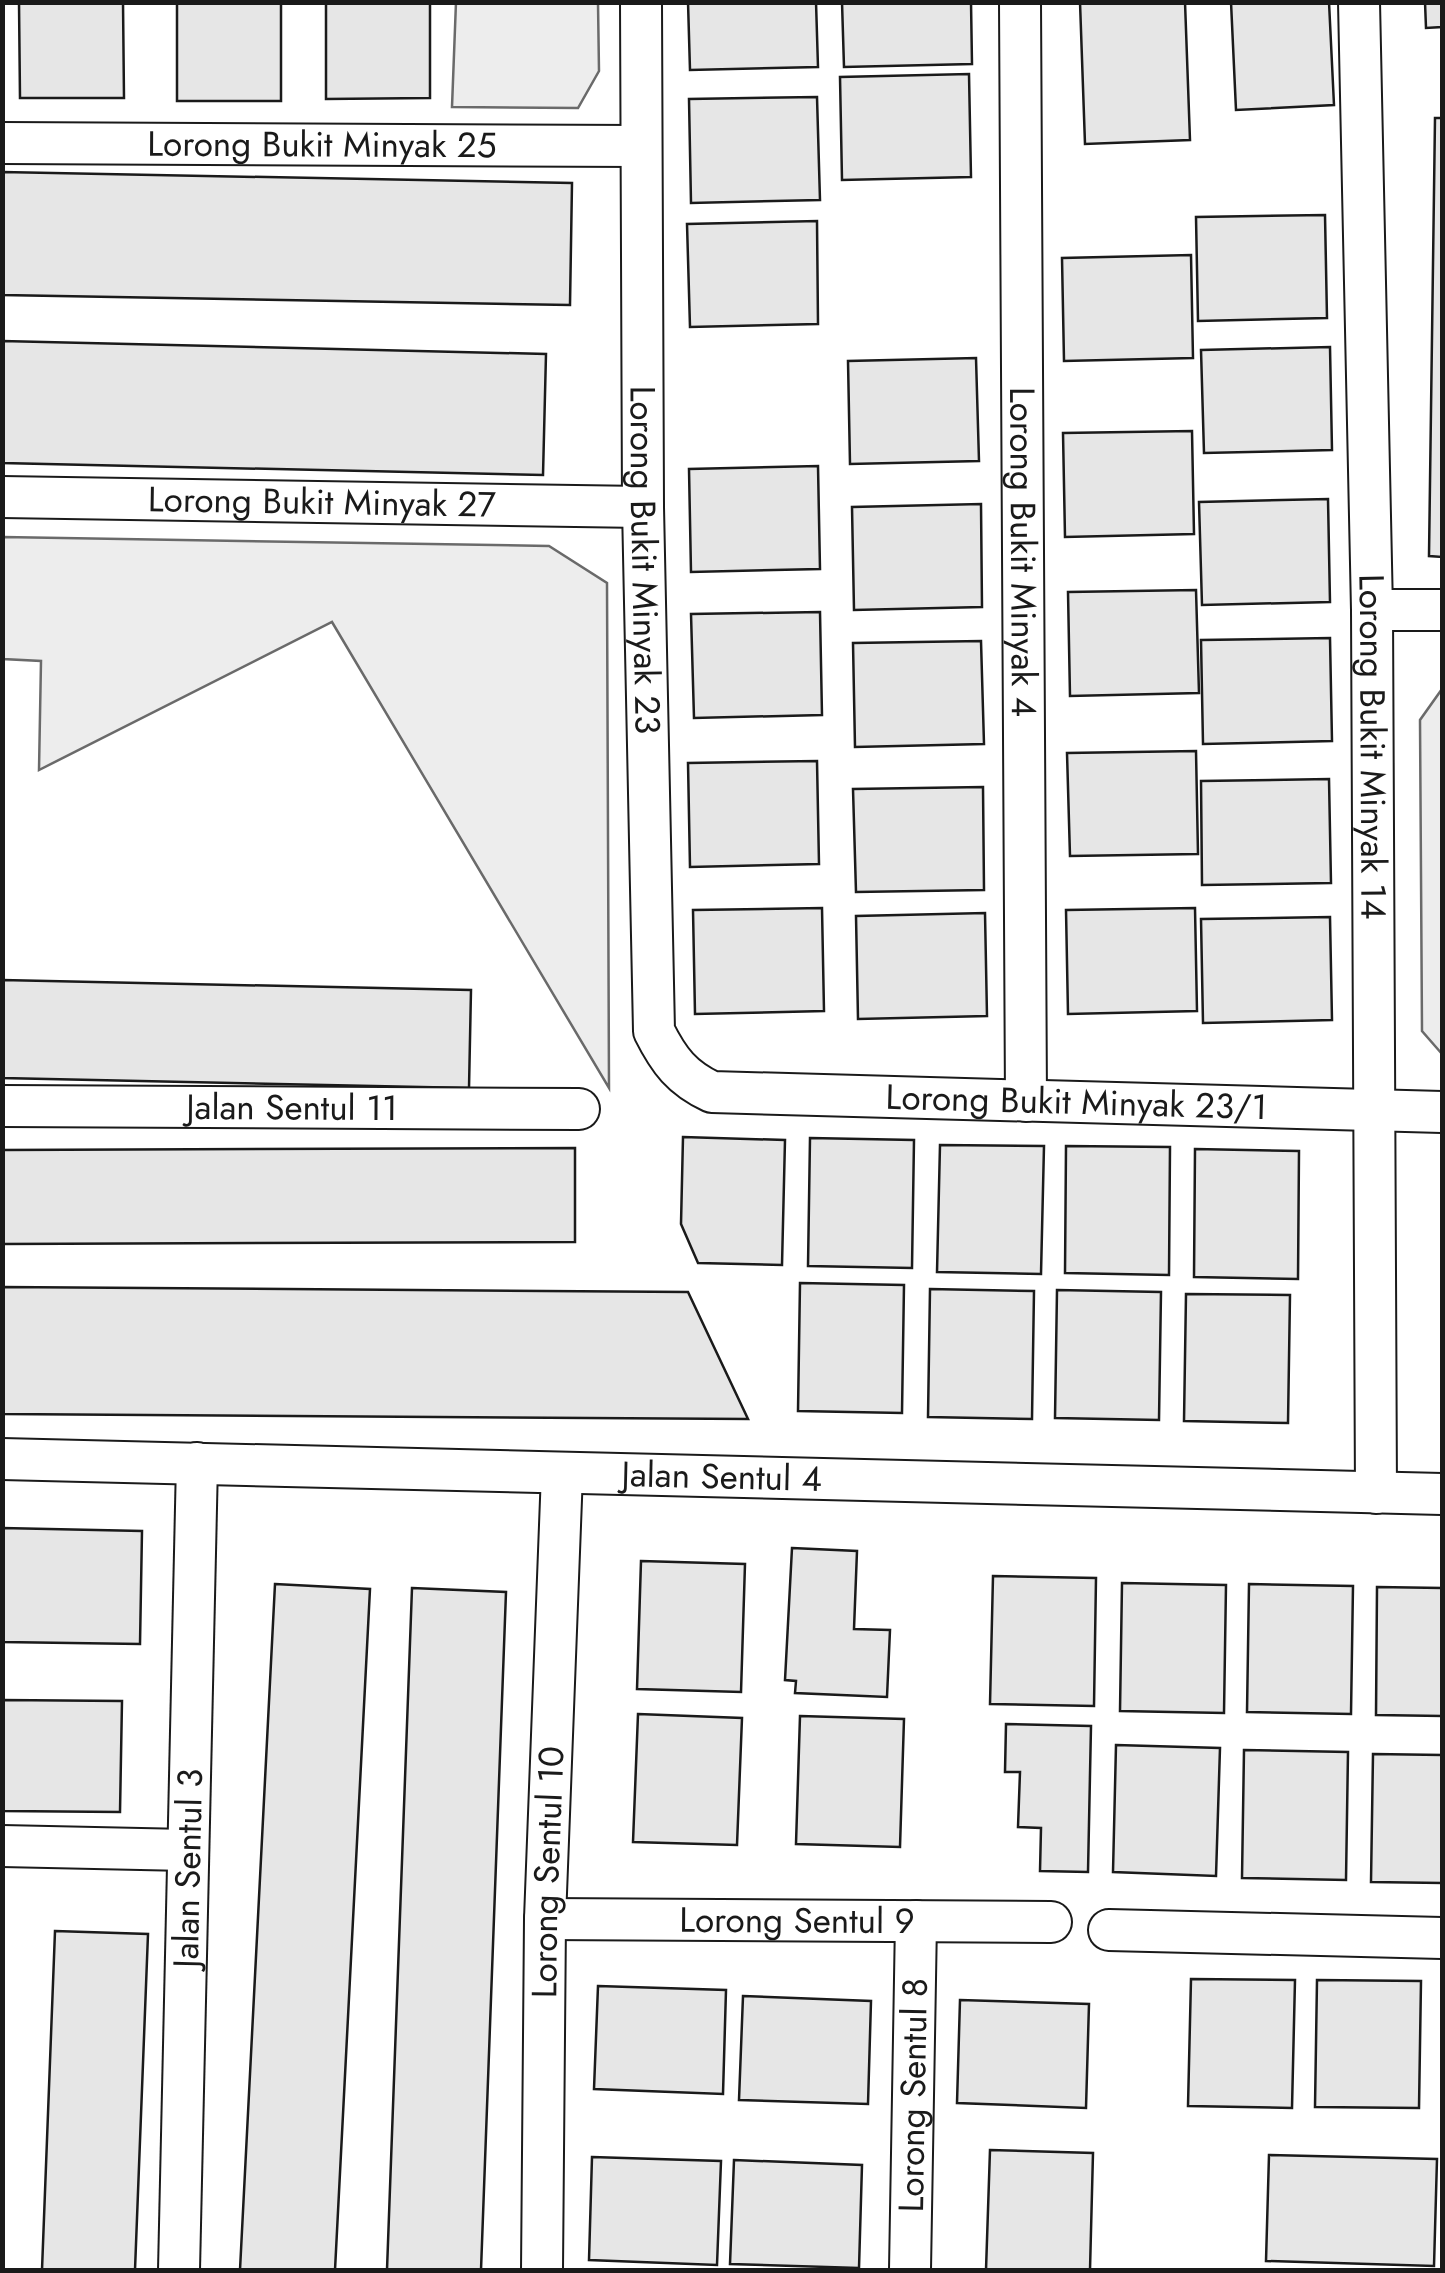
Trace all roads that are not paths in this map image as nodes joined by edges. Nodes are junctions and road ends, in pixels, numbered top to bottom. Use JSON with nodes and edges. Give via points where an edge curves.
{"nodes":[{"id":1,"x":641,"y":2,"type":"edge"},
{"id":2,"x":1020,"y":2,"type":"edge"},
{"id":3,"x":1359,"y":2,"type":"edge"},
{"id":4,"x":2,"y":143,"type":"edge"},
{"id":5,"x":641,"y":146,"type":"junction"},
{"id":6,"x":2,"y":497,"type":"edge"},
{"id":7,"x":643,"y":506,"type":"junction"},
{"id":8,"x":1372,"y":610,"type":"junction"},
{"id":9,"x":1442,"y":610,"type":"edge"},
{"id":10,"x":712,"y":1092,"type":"joint"},
{"id":11,"x":1026,"y":1101,"type":"junction"},
{"id":12,"x":2,"y":1106,"type":"edge"},
{"id":13,"x":580,"y":1109,"type":"dead end"},
{"id":14,"x":1374,"y":1110,"type":"junction"},
{"id":15,"x":1442,"y":1112,"type":"edge"},
{"id":16,"x":2,"y":1459,"type":"edge"},
{"id":17,"x":197,"y":1463,"type":"junction"},
{"id":18,"x":562,"y":1473,"type":"junction"},
{"id":19,"x":1376,"y":1493,"type":"junction"},
{"id":20,"x":1442,"y":1494,"type":"edge"},
{"id":21,"x":2,"y":1846,"type":"edge"},
{"id":22,"x":186,"y":1850,"type":"junction"},
{"id":23,"x":545,"y":1918,"type":"junction"},
{"id":24,"x":916,"y":1921,"type":"junction"},
{"id":25,"x":1051,"y":1922,"type":"dead end"},
{"id":26,"x":1109,"y":1930,"type":"dead end"},
{"id":27,"x":1442,"y":1938,"type":"edge"},
{"id":28,"x":179,"y":2270,"type":"edge"},
{"id":29,"x":542,"y":2270,"type":"edge"},
{"id":30,"x":910,"y":2270,"type":"edge"}],
"edges":[{"from":1,"to":5,"type":"street","name":"Lorong Bukit Minyak 23"},
{"from":2,"to":11,"type":"street","name":"Lorong Bukit Minyak 4"},
{"from":3,"to":8,"type":"street","name":"Lorong Bukit Minyak 14"},
{"from":4,"to":5,"type":"street","name":"Lorong Bukit Minyak 25"},
{"from":5,"to":7,"type":"street","name":"Lorong Bukit Minyak 23"},
{"from":6,"to":7,"type":"street","name":"Lorong Bukit Minyak 27"},
{"from":7,"to":10,"type":"street","name":"Lorong Bukit Minyak 23","via":[[654,1032],[688,1081]]},
{"from":8,"to":9,"type":"street"},
{"from":8,"to":14,"type":"street","name":"Lorong Bukit Minyak 14"},
{"from":10,"to":11,"type":"street","name":"Lorong Bukit Minyak 23/1"},
{"from":11,"to":14,"type":"street","name":"Lorong Bukit Minyak 23/1"},
{"from":12,"to":13,"type":"street","name":"Jalan Sentul 11"},
{"from":14,"to":15,"type":"street","name":"Lorong Bukit Minyak 23/1"},
{"from":14,"to":19,"type":"street","name":"Lorong Bukit Minyak 14"},
{"from":16,"to":17,"type":"street","name":"Jalan Sentul 4"},
{"from":17,"to":18,"type":"street","name":"Jalan Sentul 4"},
{"from":17,"to":22,"type":"street","name":"Jalan Sentul 3"},
{"from":18,"to":19,"type":"street","name":"Jalan Sentul 4"},
{"from":18,"to":23,"type":"street","name":"Lorong Sentul 10"},
{"from":19,"to":20,"type":"street","name":"Jalan Sentul 4"},
{"from":21,"to":22,"type":"street"},
{"from":22,"to":28,"type":"street","name":"Jalan Sentul 3"},
{"from":23,"to":24,"type":"street","name":"Lorong Sentul 9"},
{"from":23,"to":29,"type":"street","name":"Lorong Sentul 10"},
{"from":24,"to":25,"type":"street","name":"Lorong Sentul 9"},
{"from":24,"to":30,"type":"street","name":"Lorong Sentul 8"},
{"from":26,"to":27,"type":"street"}]}
